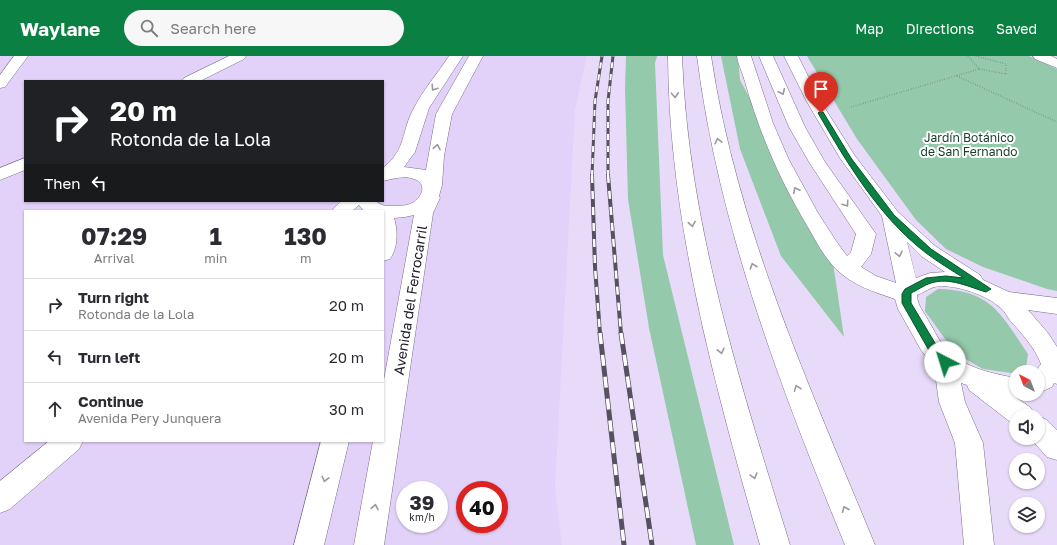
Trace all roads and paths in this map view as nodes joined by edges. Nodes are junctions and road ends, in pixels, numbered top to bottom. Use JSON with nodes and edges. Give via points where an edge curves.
{"nodes":[{"id":1,"x":21,"y":56,"type":"edge"},
{"id":2,"x":239,"y":56,"type":"edge"},
{"id":3,"x":456,"y":56,"type":"edge"},
{"id":4,"x":476,"y":56,"type":"edge"},
{"id":5,"x":675,"y":56,"type":"edge"},
{"id":6,"x":704,"y":56,"type":"edge"},
{"id":7,"x":744,"y":56,"type":"edge"},
{"id":8,"x":766,"y":56,"type":"edge"},
{"id":9,"x":791,"y":56,"type":"edge"},
{"id":10,"x":968,"y":56,"type":"edge"},
{"id":11,"x":976,"y":56,"type":"edge"},
{"id":12,"x":1040,"y":56,"type":"edge"},
{"id":13,"x":1057,"y":64,"type":"edge"},
{"id":14,"x":980,"y":69,"type":"junction"},
{"id":15,"x":957,"y":76,"type":"junction"},
{"id":16,"x":191,"y":80,"type":"edge"},
{"id":17,"x":0,"y":84,"type":"edge"},
{"id":18,"x":851,"y":107,"type":"dead end"},
{"id":19,"x":1057,"y":122,"type":"edge"},
{"id":20,"x":24,"y":163,"type":"edge"},
{"id":21,"x":0,"y":175,"type":"edge"},
{"id":22,"x":384,"y":175,"type":"edge"},
{"id":23,"x":384,"y":176,"type":"edge"},
{"id":24,"x":432,"y":192,"type":"junction"},
{"id":25,"x":351,"y":202,"type":"edge"},
{"id":26,"x":341,"y":210,"type":"edge"},
{"id":27,"x":384,"y":212,"type":"edge"},
{"id":28,"x":892,"y":216,"type":"junction"},
{"id":29,"x":384,"y":220,"type":"edge"},
{"id":30,"x":384,"y":251,"type":"edge"},
{"id":31,"x":848,"y":268,"type":"junction"},
{"id":32,"x":907,"y":292,"type":"junction"},
{"id":33,"x":996,"y":294,"type":"junction"},
{"id":34,"x":1057,"y":306,"type":"edge"},
{"id":35,"x":945,"y":362,"type":"junction"},
{"id":36,"x":1051,"y":366,"type":"edge"},
{"id":37,"x":970,"y":376,"type":"junction"},
{"id":38,"x":1009,"y":387,"type":"edge"},
{"id":39,"x":1013,"y":409,"type":"edge"},
{"id":40,"x":1045,"y":435,"type":"edge"},
{"id":41,"x":68,"y":442,"type":"edge"},
{"id":42,"x":335,"y":442,"type":"edge"},
{"id":43,"x":1057,"y":448,"type":"edge"},
{"id":44,"x":0,"y":499,"type":"edge"},
{"id":45,"x":308,"y":545,"type":"edge"},
{"id":46,"x":369,"y":545,"type":"edge"},
{"id":47,"x":775,"y":545,"type":"edge"},
{"id":48,"x":860,"y":545,"type":"edge"},
{"id":49,"x":979,"y":545,"type":"edge"}],
"edges":[{"from":1,"to":17,"type":"main road"},
{"from":2,"to":16,"type":"main road"},
{"from":3,"to":22,"type":"main road","one_way":true,"via":[[421,108],[407,152],[397,165]]},
{"from":24,"to":4,"type":"main road","name":"Avenida del Ferrocarril","one_way":true,"via":[[444,114]]},
{"from":5,"to":47,"type":"main road","one_way":true,"via":[[677,129],[698,254],[726,370]]},
{"from":48,"to":6,"type":"main road","one_way":true,"via":[[785,358],[751,259],[716,132]]},
{"from":31,"to":7,"type":"main road","one_way":true,"via":[[831,249],[806,211],[780,159],[744,63]]},
{"from":8,"to":31,"type":"main road","one_way":true,"via":[[797,127],[817,162],[866,234],[862,254]]},
{"from":9,"to":28,"type":"main road","via":[[814,102],[848,158]]},
{"from":10,"to":14,"type":"path"},
{"from":11,"to":14,"type":"path","via":[[1006,64],[1006,74]]},
{"from":12,"to":13,"type":"main road"},
{"from":14,"to":15,"type":"path"},
{"from":15,"to":18,"type":"path"},
{"from":15,"to":19,"type":"path"},
{"from":20,"to":21,"type":"main road"},
{"from":23,"to":24,"type":"main road","via":[[414,173],[429,180]]},
{"from":24,"to":27,"type":"main road","name":"Avenida del Ferrocarril","via":[[424,204],[415,209],[393,213]]},
{"from":46,"to":24,"type":"main road","name":"Avenida del Ferrocarril","one_way":true,"via":[[424,213]]},
{"from":25,"to":26,"type":"main road"},
{"from":28,"to":32,"type":"main road","one_way":true},
{"from":28,"to":33,"type":"main road","via":[[928,251]]},
{"from":29,"to":30,"type":"main road","name":"Avenida del Ferrocarril","via":[[387,223]]},
{"from":31,"to":32,"type":"main road","via":[[887,288]]},
{"from":32,"to":33,"type":"main road","via":[[930,280],[946,279],[966,282]]},
{"from":32,"to":35,"type":"main road","via":[[907,303],[934,351]]},
{"from":33,"to":34,"type":"main road"},
{"from":33,"to":36,"type":"main road","via":[[1040,339]]},
{"from":35,"to":37,"type":"main road"},
{"from":35,"to":49,"type":"main road","via":[[952,402],[969,443]]},
{"from":37,"to":38,"type":"main road","via":[[994,385]]},
{"from":37,"to":39,"type":"main road"},
{"from":40,"to":43,"type":"main road"},
{"from":41,"to":44,"type":"main road"},
{"from":42,"to":45,"type":"main road","one_way":true}]}
